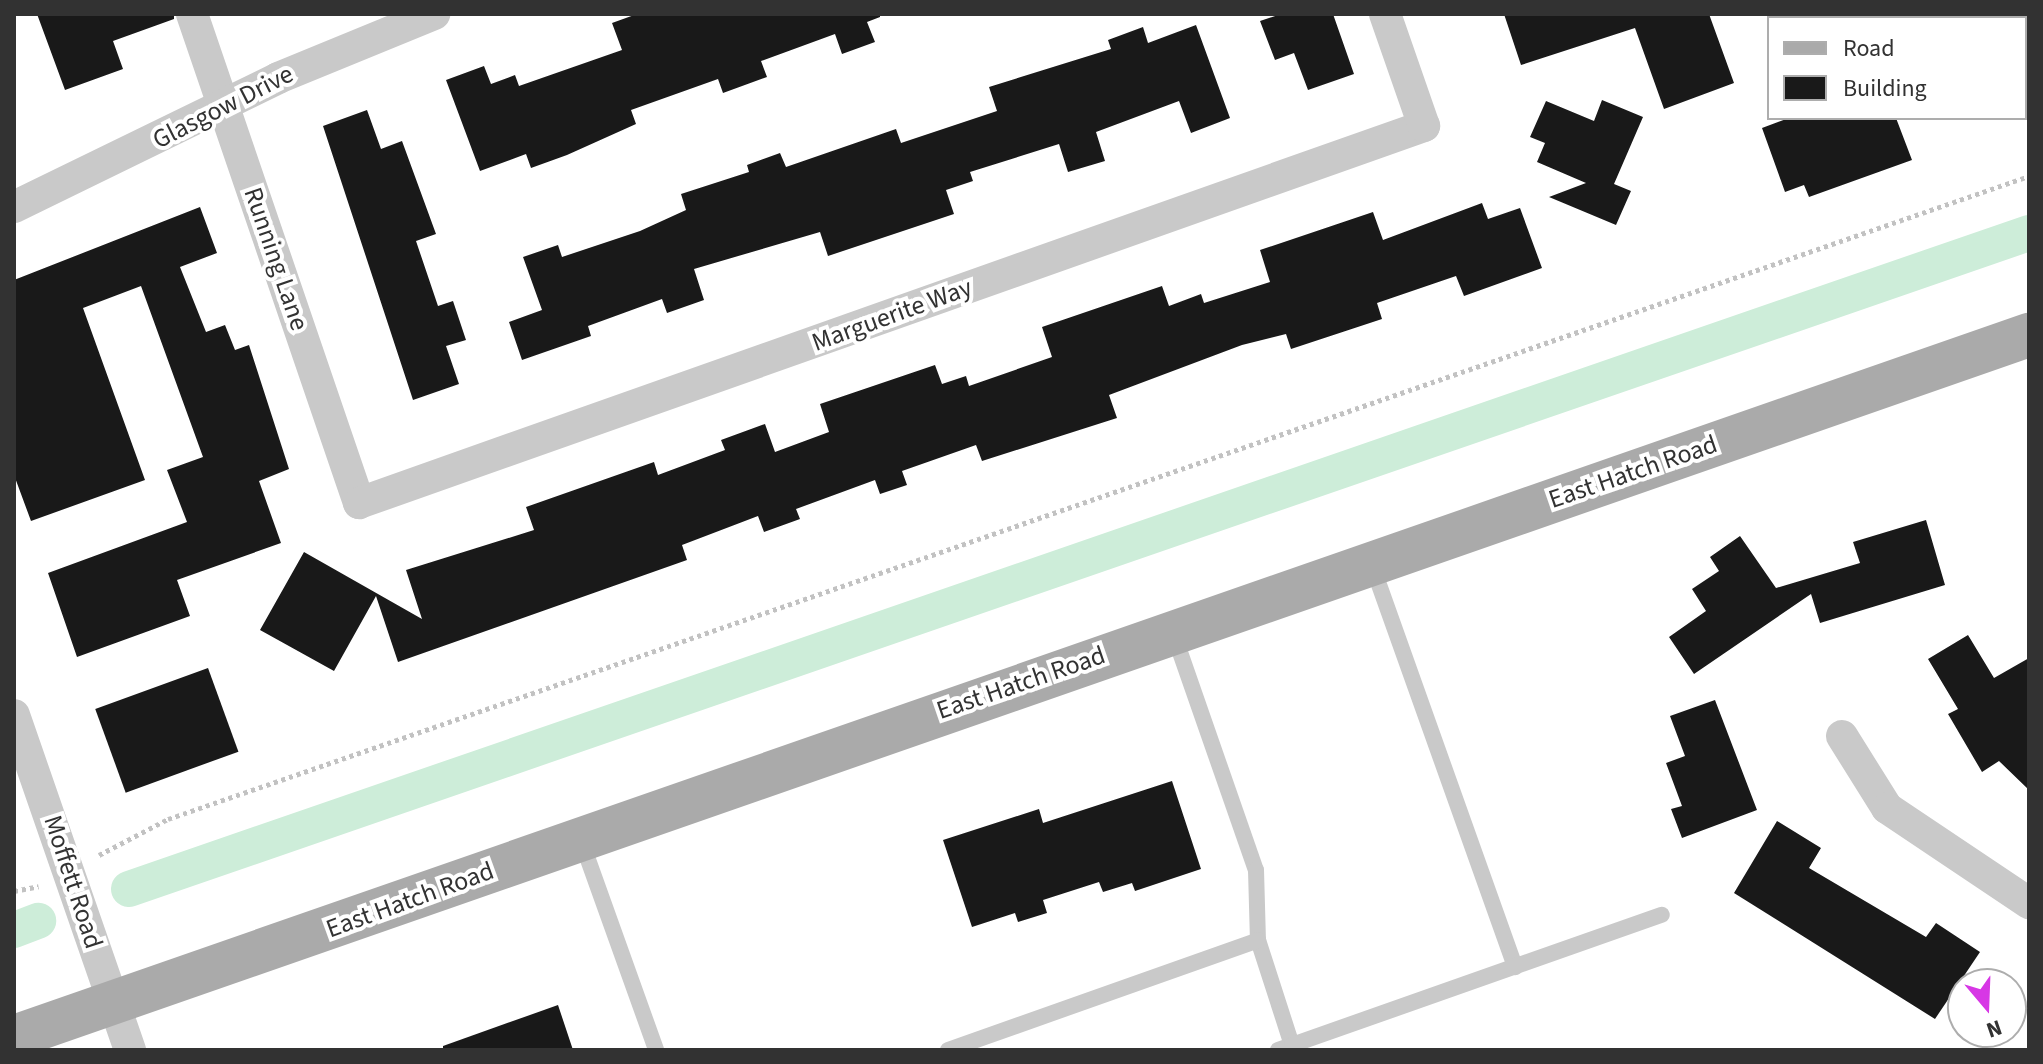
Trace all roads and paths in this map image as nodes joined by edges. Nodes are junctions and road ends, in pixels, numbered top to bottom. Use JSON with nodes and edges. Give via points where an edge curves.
{"nodes":[{"id":1,"x":192,"y":14,"type":"edge"},
{"id":2,"x":434,"y":14,"type":"edge"},
{"id":3,"x":1385,"y":14,"type":"edge"},
{"id":4,"x":223,"y":104,"type":"junction"},
{"id":5,"x":2029,"y":176,"type":"edge"},
{"id":6,"x":14,"y":207,"type":"edge"},
{"id":7,"x":2029,"y":335,"type":"edge"},
{"id":8,"x":359,"y":503,"type":"joint"},
{"id":9,"x":1371,"y":562,"type":"junction"},
{"id":10,"x":1172,"y":630,"type":"junction"},
{"id":11,"x":14,"y":715,"type":"edge"},
{"id":12,"x":1842,"y":736,"type":"dead end"},
{"id":13,"x":581,"y":839,"type":"junction"},
{"id":14,"x":99,"y":855,"type":"dead end"},
{"id":15,"x":43,"y":884,"type":"dead end"},
{"id":16,"x":14,"y":891,"type":"edge"},
{"id":17,"x":2029,"y":903,"type":"edge"},
{"id":18,"x":1662,"y":915,"type":"dead end"},
{"id":19,"x":1258,"y":940,"type":"junction"},
{"id":20,"x":1515,"y":967,"type":"junction"},
{"id":21,"x":113,"y":1002,"type":"junction"},
{"id":22,"x":14,"y":1037,"type":"edge"},
{"id":23,"x":1285,"y":1047,"type":"edge"},
{"id":24,"x":130,"y":1050,"type":"edge"},
{"id":25,"x":656,"y":1050,"type":"edge"},
{"id":26,"x":948,"y":1050,"type":"edge"}],
"edges":[{"from":1,"to":4,"type":"street","name":"Running Lane"},
{"from":2,"to":4,"type":"street","name":"Glasgow Drive"},
{"from":3,"to":8,"type":"street","name":"Marguerite Way","via":[[1424,126]]},
{"from":4,"to":6,"type":"street","name":"Glasgow Drive"},
{"from":4,"to":8,"type":"street","name":"Running Lane"},
{"from":5,"to":14,"type":"path","via":[[168,819]]},
{"from":7,"to":9,"type":"main road","name":"East Hatch Road"},
{"from":9,"to":10,"type":"main road","name":"East Hatch Road"},
{"from":9,"to":20,"type":"lane"},
{"from":10,"to":13,"type":"main road","name":"East Hatch Road"},
{"from":10,"to":19,"type":"lane","via":[[1256,870]]},
{"from":11,"to":21,"type":"street","name":"Moffett Road"},
{"from":12,"to":17,"type":"street","via":[[1887,808]]},
{"from":13,"to":21,"type":"main road","name":"East Hatch Road"},
{"from":13,"to":25,"type":"lane"},
{"from":15,"to":16,"type":"path"},
{"from":18,"to":20,"type":"lane"},
{"from":19,"to":23,"type":"lane"},
{"from":19,"to":26,"type":"lane"},
{"from":20,"to":23,"type":"lane"},
{"from":21,"to":22,"type":"main road","name":"East Hatch Road"},
{"from":21,"to":24,"type":"street","name":"Moffett Road"}]}
